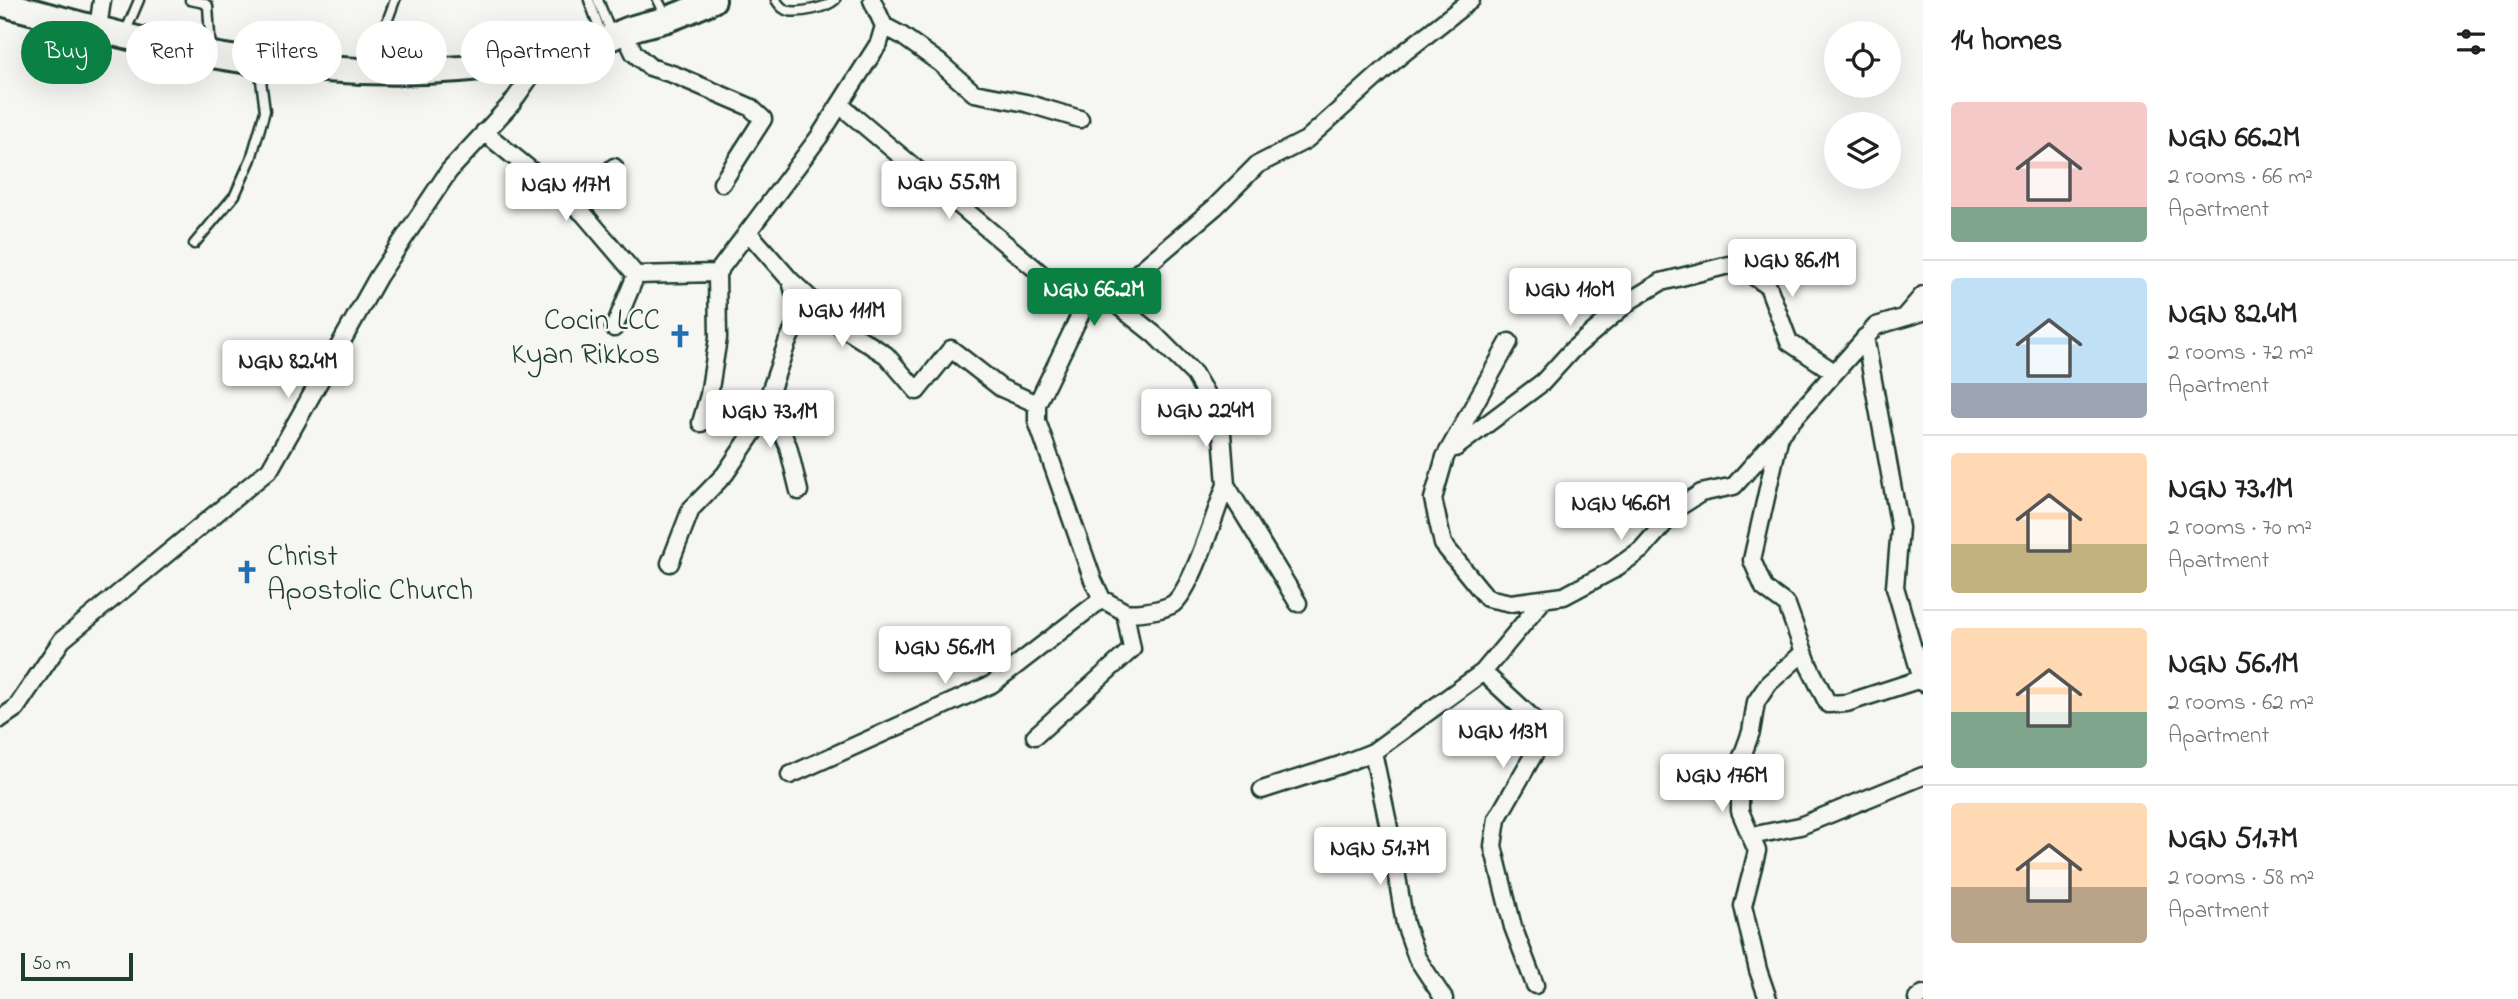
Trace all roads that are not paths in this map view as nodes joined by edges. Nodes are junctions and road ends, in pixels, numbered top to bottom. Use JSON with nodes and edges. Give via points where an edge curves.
{"nodes":[{"id":1,"x":102,"y":0,"type":"edge"},
{"id":2,"x":139,"y":0,"type":"edge"},
{"id":3,"x":190,"y":0,"type":"edge"},
{"id":4,"x":395,"y":0,"type":"edge"},
{"id":5,"x":589,"y":0,"type":"edge"},
{"id":6,"x":598,"y":0,"type":"edge"},
{"id":7,"x":713,"y":0,"type":"edge"},
{"id":8,"x":776,"y":0,"type":"edge"},
{"id":9,"x":835,"y":0,"type":"edge"},
{"id":10,"x":872,"y":0,"type":"edge"},
{"id":11,"x":1471,"y":0,"type":"edge"},
{"id":12,"x":0,"y":3,"type":"edge"},
{"id":13,"x":663,"y":10,"type":"edge"},
{"id":14,"x":71,"y":21,"type":"edge"},
{"id":15,"x":99,"y":21,"type":"edge"},
{"id":16,"x":209,"y":21,"type":"edge"},
{"id":17,"x":387,"y":21,"type":"edge"},
{"id":18,"x":603,"y":21,"type":"edge"},
{"id":19,"x":607,"y":21,"type":"edge"},
{"id":20,"x":884,"y":26,"type":"junction"},
{"id":21,"x":112,"y":32,"type":"edge"},
{"id":22,"x":124,"y":35,"type":"joint"},
{"id":23,"x":615,"y":36,"type":"edge"},
{"id":24,"x":615,"y":38,"type":"edge"},
{"id":25,"x":261,"y":84,"type":"edge"},
{"id":26,"x":525,"y":84,"type":"edge"},
{"id":27,"x":840,"y":105,"type":"junction"},
{"id":28,"x":1080,"y":119,"type":"dead end"},
{"id":29,"x":484,"y":132,"type":"junction"},
{"id":30,"x":614,"y":167,"type":"dead end"},
{"id":31,"x":722,"y":183,"type":"dead end"},
{"id":32,"x":574,"y":205,"type":"junction"},
{"id":33,"x":748,"y":232,"type":"junction"},
{"id":34,"x":194,"y":244,"type":"dead end"},
{"id":35,"x":717,"y":274,"type":"junction"},
{"id":36,"x":636,"y":275,"type":"junction"},
{"id":37,"x":791,"y":281,"type":"junction"},
{"id":38,"x":1923,"y":295,"type":"edge"},
{"id":39,"x":1105,"y":296,"type":"junction"},
{"id":40,"x":1083,"y":309,"type":"junction"},
{"id":41,"x":1923,"y":312,"type":"edge"},
{"id":42,"x":1904,"y":317,"type":"junction"},
{"id":43,"x":614,"y":328,"type":"dead end"},
{"id":44,"x":1865,"y":337,"type":"junction"},
{"id":45,"x":1509,"y":342,"type":"dead end"},
{"id":46,"x":1834,"y":372,"type":"junction"},
{"id":47,"x":767,"y":400,"type":"junction"},
{"id":48,"x":1037,"y":404,"type":"junction"},
{"id":49,"x":701,"y":423,"type":"dead end"},
{"id":50,"x":1780,"y":433,"type":"junction"},
{"id":51,"x":1445,"y":457,"type":"junction"},
{"id":52,"x":1226,"y":485,"type":"junction"},
{"id":53,"x":799,"y":491,"type":"dead end"},
{"id":54,"x":670,"y":563,"type":"dead end"},
{"id":55,"x":1102,"y":599,"type":"junction"},
{"id":56,"x":1544,"y":599,"type":"junction"},
{"id":57,"x":1298,"y":603,"type":"dead end"},
{"id":58,"x":1125,"y":612,"type":"junction"},
{"id":59,"x":1804,"y":652,"type":"junction"},
{"id":60,"x":1483,"y":672,"type":"junction"},
{"id":61,"x":1922,"y":681,"type":"edge"},
{"id":62,"x":0,"y":719,"type":"edge"},
{"id":63,"x":1035,"y":736,"type":"dead end"},
{"id":64,"x":1373,"y":752,"type":"junction"},
{"id":65,"x":790,"y":775,"type":"dead end"},
{"id":66,"x":1923,"y":776,"type":"edge"},
{"id":67,"x":1262,"y":790,"type":"dead end"},
{"id":68,"x":1751,"y":836,"type":"junction"},
{"id":69,"x":1535,"y":985,"type":"dead end"},
{"id":70,"x":1923,"y":995,"type":"edge"},
{"id":71,"x":1444,"y":999,"type":"edge"},
{"id":72,"x":1768,"y":999,"type":"edge"},
{"id":73,"x":1917,"y":999,"type":"edge"}],
"edges":[{"from":1,"to":15,"type":"street"},
{"from":2,"to":22,"type":"lane"},
{"from":3,"to":16,"type":"lane","via":[[208,6]]},
{"from":4,"to":17,"type":"lane"},
{"from":5,"to":18,"type":"lane"},
{"from":6,"to":19,"type":"lane"},
{"from":7,"to":13,"type":"main road"},
{"from":8,"to":9,"type":"lane","via":[[791,12],[827,6]]},
{"from":10,"to":20,"type":"street"},
{"from":11,"to":39,"type":"street","via":[[1306,140],[1257,165],[1215,207]]},
{"from":12,"to":14,"type":"main road"},
{"from":13,"to":23,"type":"main road"},
{"from":20,"to":27,"type":"street","via":[[879,43]]},
{"from":20,"to":28,"type":"street","via":[[940,63],[974,93]]},
{"from":21,"to":22,"type":"main road"},
{"from":24,"to":31,"type":"street","via":[[650,67],[750,107],[764,119]]},
{"from":25,"to":34,"type":"lane","via":[[265,111],[251,159],[234,195]]},
{"from":26,"to":29,"type":"street"},
{"from":27,"to":33,"type":"street"},
{"from":27,"to":40,"type":"street"},
{"from":29,"to":32,"type":"street"},
{"from":29,"to":62,"type":"street","via":[[449,172],[379,277],[270,468],[62,640],[16,708]]},
{"from":30,"to":32,"type":"street"},
{"from":32,"to":36,"type":"street"},
{"from":33,"to":35,"type":"street"},
{"from":33,"to":37,"type":"street"},
{"from":35,"to":36,"type":"street"},
{"from":35,"to":49,"type":"street","via":[[718,338]]},
{"from":36,"to":43,"type":"street"},
{"from":37,"to":47,"type":"street","via":[[800,315]]},
{"from":37,"to":48,"type":"street","via":[[840,326],[886,355],[918,391],[951,349],[1001,388]]},
{"from":38,"to":42,"type":"street"},
{"from":39,"to":40,"type":"street"},
{"from":39,"to":52,"type":"street","via":[[1155,335],[1194,374],[1221,420]]},
{"from":40,"to":48,"type":"street"},
{"from":41,"to":42,"type":"street"},
{"from":42,"to":44,"type":"street","via":[[1876,326]]},
{"from":44,"to":46,"type":"street"},
{"from":44,"to":61,"type":"street","via":[[1900,528],[1895,587]]},
{"from":45,"to":51,"type":"street"},
{"from":46,"to":50,"type":"street"},
{"from":46,"to":51,"type":"street","via":[[1789,342],[1768,286],[1742,268],[1729,265],[1661,282],[1631,300],[1572,350],[1543,382]]},
{"from":47,"to":53,"type":"street","via":[[788,446]]},
{"from":47,"to":54,"type":"street","via":[[759,424],[725,474],[691,509]]},
{"from":48,"to":55,"type":"street","via":[[1037,421]]},
{"from":50,"to":56,"type":"street","via":[[1734,486],[1701,493],[1679,507],[1642,550],[1613,570],[1564,596]]},
{"from":50,"to":59,"type":"street","via":[[1752,560],[1764,588],[1787,605]]},
{"from":51,"to":56,"type":"street","via":[[1433,499],[1443,544],[1487,598],[1511,603]]},
{"from":52,"to":57,"type":"street"},
{"from":52,"to":58,"type":"street","via":[[1188,583],[1172,605]]},
{"from":55,"to":58,"type":"street"},
{"from":55,"to":65,"type":"street","via":[[992,684]]},
{"from":56,"to":60,"type":"street"},
{"from":58,"to":63,"type":"street","via":[[1132,649]]},
{"from":59,"to":61,"type":"street","via":[[1828,704],[1847,704]]},
{"from":59,"to":68,"type":"street","via":[[1769,683],[1756,702],[1740,762],[1740,811]]},
{"from":60,"to":64,"type":"street"},
{"from":60,"to":69,"type":"street","via":[[1539,724],[1538,747],[1497,819],[1493,846],[1513,927]]},
{"from":64,"to":67,"type":"street"},
{"from":64,"to":71,"type":"street","via":[[1405,924],[1417,958]]},
{"from":66,"to":68,"type":"street","via":[[1800,826]]},
{"from":68,"to":72,"type":"street","via":[[1757,851],[1743,906]]},
{"from":70,"to":73,"type":"street"}]}
